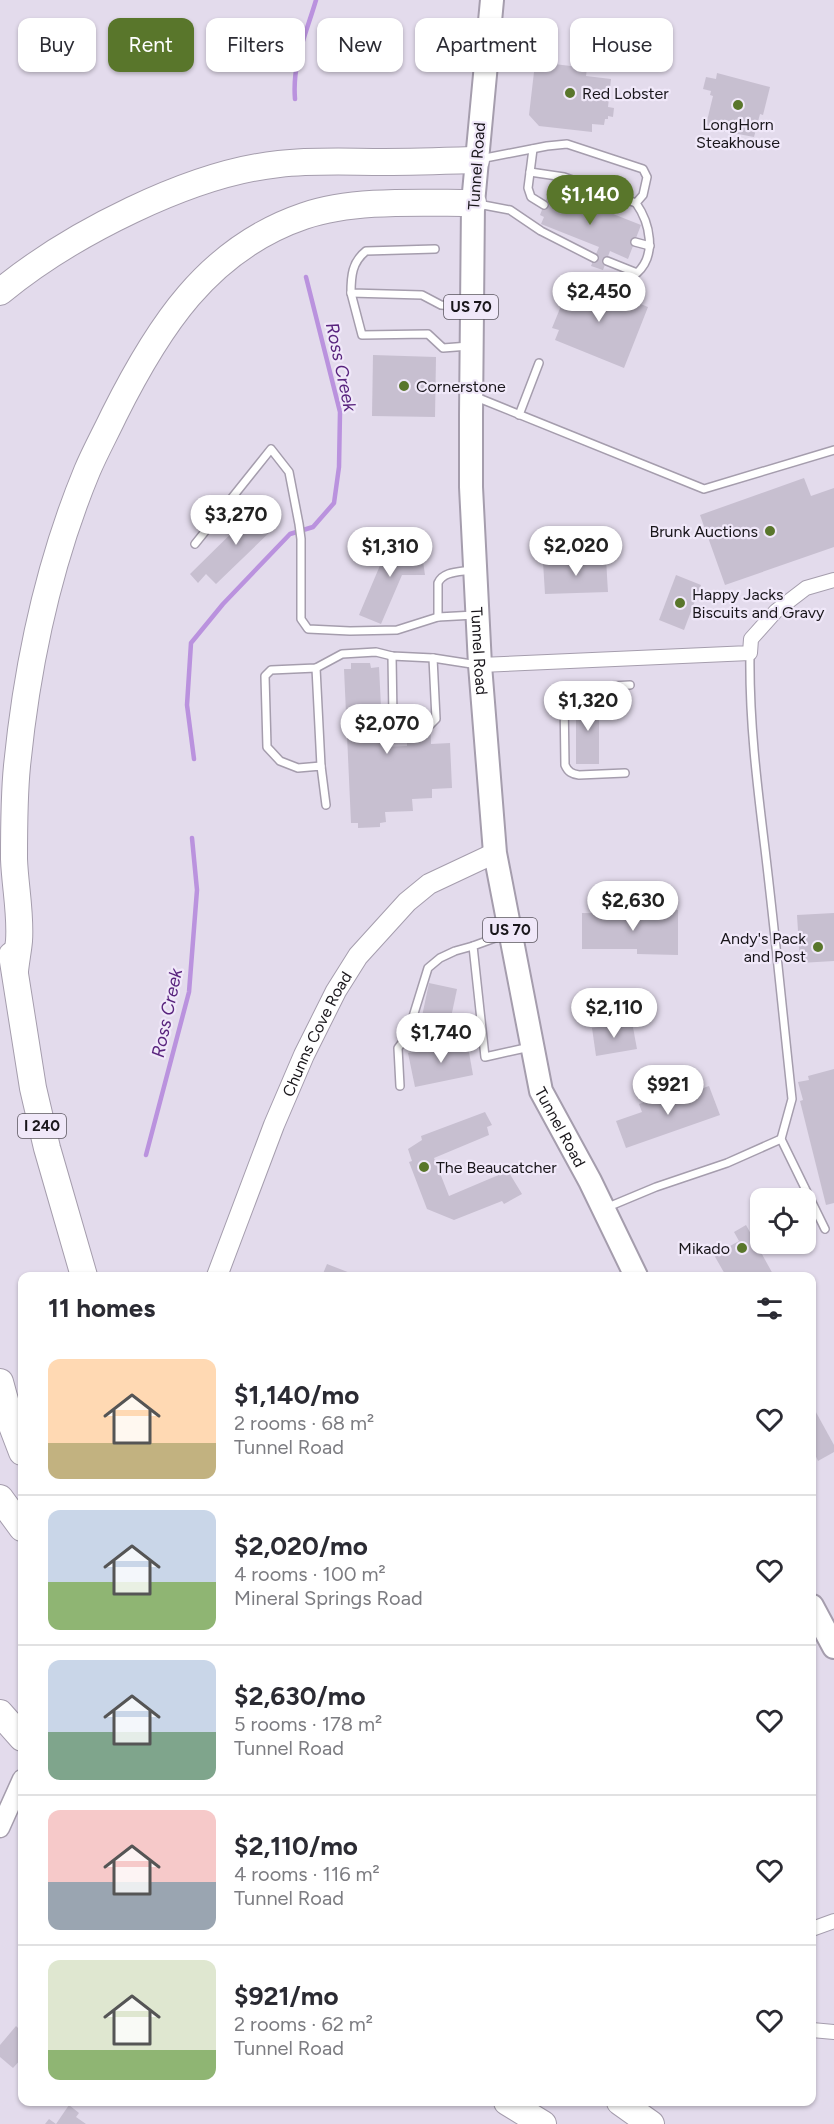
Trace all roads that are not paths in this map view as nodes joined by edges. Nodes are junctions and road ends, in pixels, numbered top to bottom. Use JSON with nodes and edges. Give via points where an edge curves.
{"nodes":[{"id":1,"x":492,"y":0,"type":"edge"},
{"id":2,"x":533,"y":149,"type":"junction"},
{"id":3,"x":476,"y":160,"type":"junction"},
{"id":4,"x":530,"y":172,"type":"junction"},
{"id":5,"x":473,"y":202,"type":"junction"},
{"id":6,"x":636,"y":203,"type":"junction"},
{"id":7,"x":544,"y":205,"type":"dead end"},
{"id":8,"x":634,"y":242,"type":"dead end"},
{"id":9,"x":650,"y":246,"type":"junction"},
{"id":10,"x":435,"y":249,"type":"dead end"},
{"id":11,"x":594,"y":258,"type":"dead end"},
{"id":12,"x":607,"y":261,"type":"dead end"},
{"id":13,"x":0,"y":292,"type":"edge"},
{"id":14,"x":351,"y":292,"type":"junction"},
{"id":15,"x":471,"y":307,"type":"junction"},
{"id":16,"x":471,"y":346,"type":"junction"},
{"id":17,"x":539,"y":363,"type":"dead end"},
{"id":18,"x":471,"y":395,"type":"junction"},
{"id":19,"x":519,"y":415,"type":"junction"},
{"id":20,"x":834,"y":450,"type":"edge"},
{"id":21,"x":195,"y":544,"type":"dead end"},
{"id":22,"x":476,"y":569,"type":"junction"},
{"id":23,"x":834,"y":580,"type":"edge"},
{"id":24,"x":478,"y":615,"type":"junction"},
{"id":25,"x":438,"y":617,"type":"junction"},
{"id":26,"x":750,"y":653,"type":"junction"},
{"id":27,"x":392,"y":656,"type":"junction"},
{"id":28,"x":433,"y":658,"type":"junction"},
{"id":29,"x":480,"y":665,"type":"junction"},
{"id":30,"x":316,"y":668,"type":"junction"},
{"id":31,"x":630,"y":685,"type":"dead end"},
{"id":32,"x":430,"y":724,"type":"dead end"},
{"id":33,"x":407,"y":725,"type":"dead end"},
{"id":34,"x":321,"y":766,"type":"junction"},
{"id":35,"x":625,"y":773,"type":"dead end"},
{"id":36,"x":326,"y":805,"type":"dead end"},
{"id":37,"x":495,"y":853,"type":"junction"},
{"id":38,"x":0,"y":893,"type":"edge"},
{"id":39,"x":510,"y":933,"type":"junction"},
{"id":40,"x":473,"y":946,"type":"junction"},
{"id":41,"x":15,"y":971,"type":"junction"},
{"id":42,"x":481,"y":1035,"type":"junction"},
{"id":43,"x":407,"y":1036,"type":"junction"},
{"id":44,"x":532,"y":1046,"type":"junction"},
{"id":45,"x":400,"y":1086,"type":"dead end"},
{"id":46,"x":781,"y":1139,"type":"junction"},
{"id":47,"x":604,"y":1208,"type":"junction"},
{"id":48,"x":825,"y":1229,"type":"dead end"},
{"id":49,"x":83,"y":1272,"type":"edge"},
{"id":50,"x":219,"y":1272,"type":"edge"},
{"id":51,"x":634,"y":1272,"type":"edge"},
{"id":52,"x":0,"y":1382,"type":"edge"},
{"id":53,"x":18,"y":1442,"type":"edge"},
{"id":54,"x":0,"y":1498,"type":"edge"},
{"id":55,"x":18,"y":1523,"type":"edge"},
{"id":56,"x":816,"y":1613,"type":"edge"},
{"id":57,"x":834,"y":1647,"type":"edge"},
{"id":58,"x":0,"y":1713,"type":"edge"},
{"id":59,"x":18,"y":1733,"type":"edge"},
{"id":60,"x":18,"y":1788,"type":"edge"},
{"id":61,"x":0,"y":1828,"type":"edge"},
{"id":62,"x":834,"y":1922,"type":"edge"},
{"id":63,"x":816,"y":1928,"type":"edge"},
{"id":64,"x":816,"y":2030,"type":"edge"},
{"id":65,"x":834,"y":2032,"type":"edge"},
{"id":66,"x":514,"y":2106,"type":"edge"},
{"id":67,"x":626,"y":2106,"type":"edge"},
{"id":68,"x":543,"y":2124,"type":"edge"},
{"id":69,"x":651,"y":2124,"type":"edge"}],
"edges":[{"from":1,"to":3,"type":"main road","name":"Tunnel Road","number":"US 70"},
{"from":2,"to":3,"type":"lane"},
{"from":2,"to":4,"type":"lane"},
{"from":2,"to":6,"type":"lane","via":[[567,144],[643,170],[647,177],[644,195]]},
{"from":3,"to":5,"type":"main road","name":"Tunnel Road","number":"US 70"},
{"from":3,"to":13,"type":"highway","via":[[327,161],[278,164],[221,175],[173,192],[61,248]]},
{"from":4,"to":6,"type":"lane","via":[[564,177]]},
{"from":4,"to":7,"type":"lane","via":[[531,197]]},
{"from":5,"to":11,"type":"lane","via":[[510,210]]},
{"from":5,"to":15,"type":"main road","name":"Tunnel Road","number":"US 70"},
{"from":5,"to":41,"type":"highway","via":[[377,204],[305,215],[281,225],[228,256],[207,275],[150,346],[88,469],[44,601],[23,711],[17,769],[14,859],[19,940]]},
{"from":6,"to":9,"type":"lane","via":[[649,231]]},
{"from":8,"to":9,"type":"lane"},
{"from":9,"to":12,"type":"lane","via":[[646,265],[637,273]]},
{"from":10,"to":14,"type":"lane","via":[[366,251],[353,270]]},
{"from":14,"to":15,"type":"lane","via":[[422,295],[441,305]]},
{"from":14,"to":16,"type":"lane","via":[[362,335],[428,334],[443,348]]},
{"from":15,"to":16,"type":"main road","name":"Tunnel Road","number":"US 70"},
{"from":16,"to":18,"type":"main road","name":"Tunnel Road","number":"US 70"},
{"from":17,"to":19,"type":"lane"},
{"from":18,"to":19,"type":"lane"},
{"from":18,"to":22,"type":"main road","name":"Tunnel Road","number":"US 70"},
{"from":19,"to":20,"type":"lane","via":[[704,489]]},
{"from":21,"to":25,"type":"lane","via":[[271,449],[289,472],[301,539],[301,619],[308,629],[398,630]]},
{"from":22,"to":24,"type":"main road","name":"Tunnel Road","number":"US 70"},
{"from":22,"to":25,"type":"lane","via":[[440,578]]},
{"from":23,"to":26,"type":"street","via":[[806,588],[776,611],[751,639]]},
{"from":24,"to":25,"type":"lane"},
{"from":24,"to":29,"type":"main road","name":"Tunnel Road","number":"US 70"},
{"from":26,"to":29,"type":"street"},
{"from":26,"to":46,"type":"lane","via":[[749,696],[758,806],[792,1099]]},
{"from":27,"to":28,"type":"lane"},
{"from":27,"to":30,"type":"lane","via":[[376,652],[342,654]]},
{"from":27,"to":33,"type":"lane","via":[[393,718]]},
{"from":28,"to":29,"type":"lane"},
{"from":28,"to":32,"type":"lane","via":[[436,719]]},
{"from":29,"to":37,"type":"main road","name":"Tunnel Road","number":"US 70"},
{"from":30,"to":34,"type":"lane"},
{"from":30,"to":34,"type":"lane","via":[[271,670],[265,676],[267,747],[279,761],[297,768]]},
{"from":31,"to":35,"type":"lane","via":[[575,688],[564,697],[567,770],[579,775]]},
{"from":34,"to":36,"type":"lane"},
{"from":37,"to":39,"type":"main road","name":"Tunnel Road","number":"US 70"},
{"from":37,"to":50,"type":"main road","name":"Chunns Cove Road","via":[[429,884],[358,956],[304,1055]]},
{"from":38,"to":41,"type":"highway","number":"I 240"},
{"from":39,"to":40,"type":"lane"},
{"from":39,"to":44,"type":"main road","name":"Tunnel Road","number":"US 70"},
{"from":40,"to":42,"type":"lane"},
{"from":40,"to":43,"type":"lane","via":[[454,951],[428,968]]},
{"from":41,"to":49,"type":"highway","number":"I 240","via":[[35,1098]]},
{"from":42,"to":43,"type":"lane"},
{"from":42,"to":44,"type":"lane","via":[[485,1057]]},
{"from":43,"to":45,"type":"lane","via":[[398,1048]]},
{"from":44,"to":47,"type":"main road","name":"Tunnel Road","number":"US 70","via":[[541,1091]]},
{"from":46,"to":47,"type":"lane"},
{"from":46,"to":48,"type":"lane"},
{"from":47,"to":51,"type":"main road","name":"Tunnel Road","number":"US 70"},
{"from":52,"to":53,"type":"highway"},
{"from":54,"to":55,"type":"highway"},
{"from":56,"to":57,"type":"main road"},
{"from":58,"to":59,"type":"highway"},
{"from":60,"to":61,"type":"street"},
{"from":62,"to":63,"type":"street"},
{"from":64,"to":65,"type":"street"},
{"from":66,"to":68,"type":"highway"},
{"from":67,"to":69,"type":"highway"}]}
